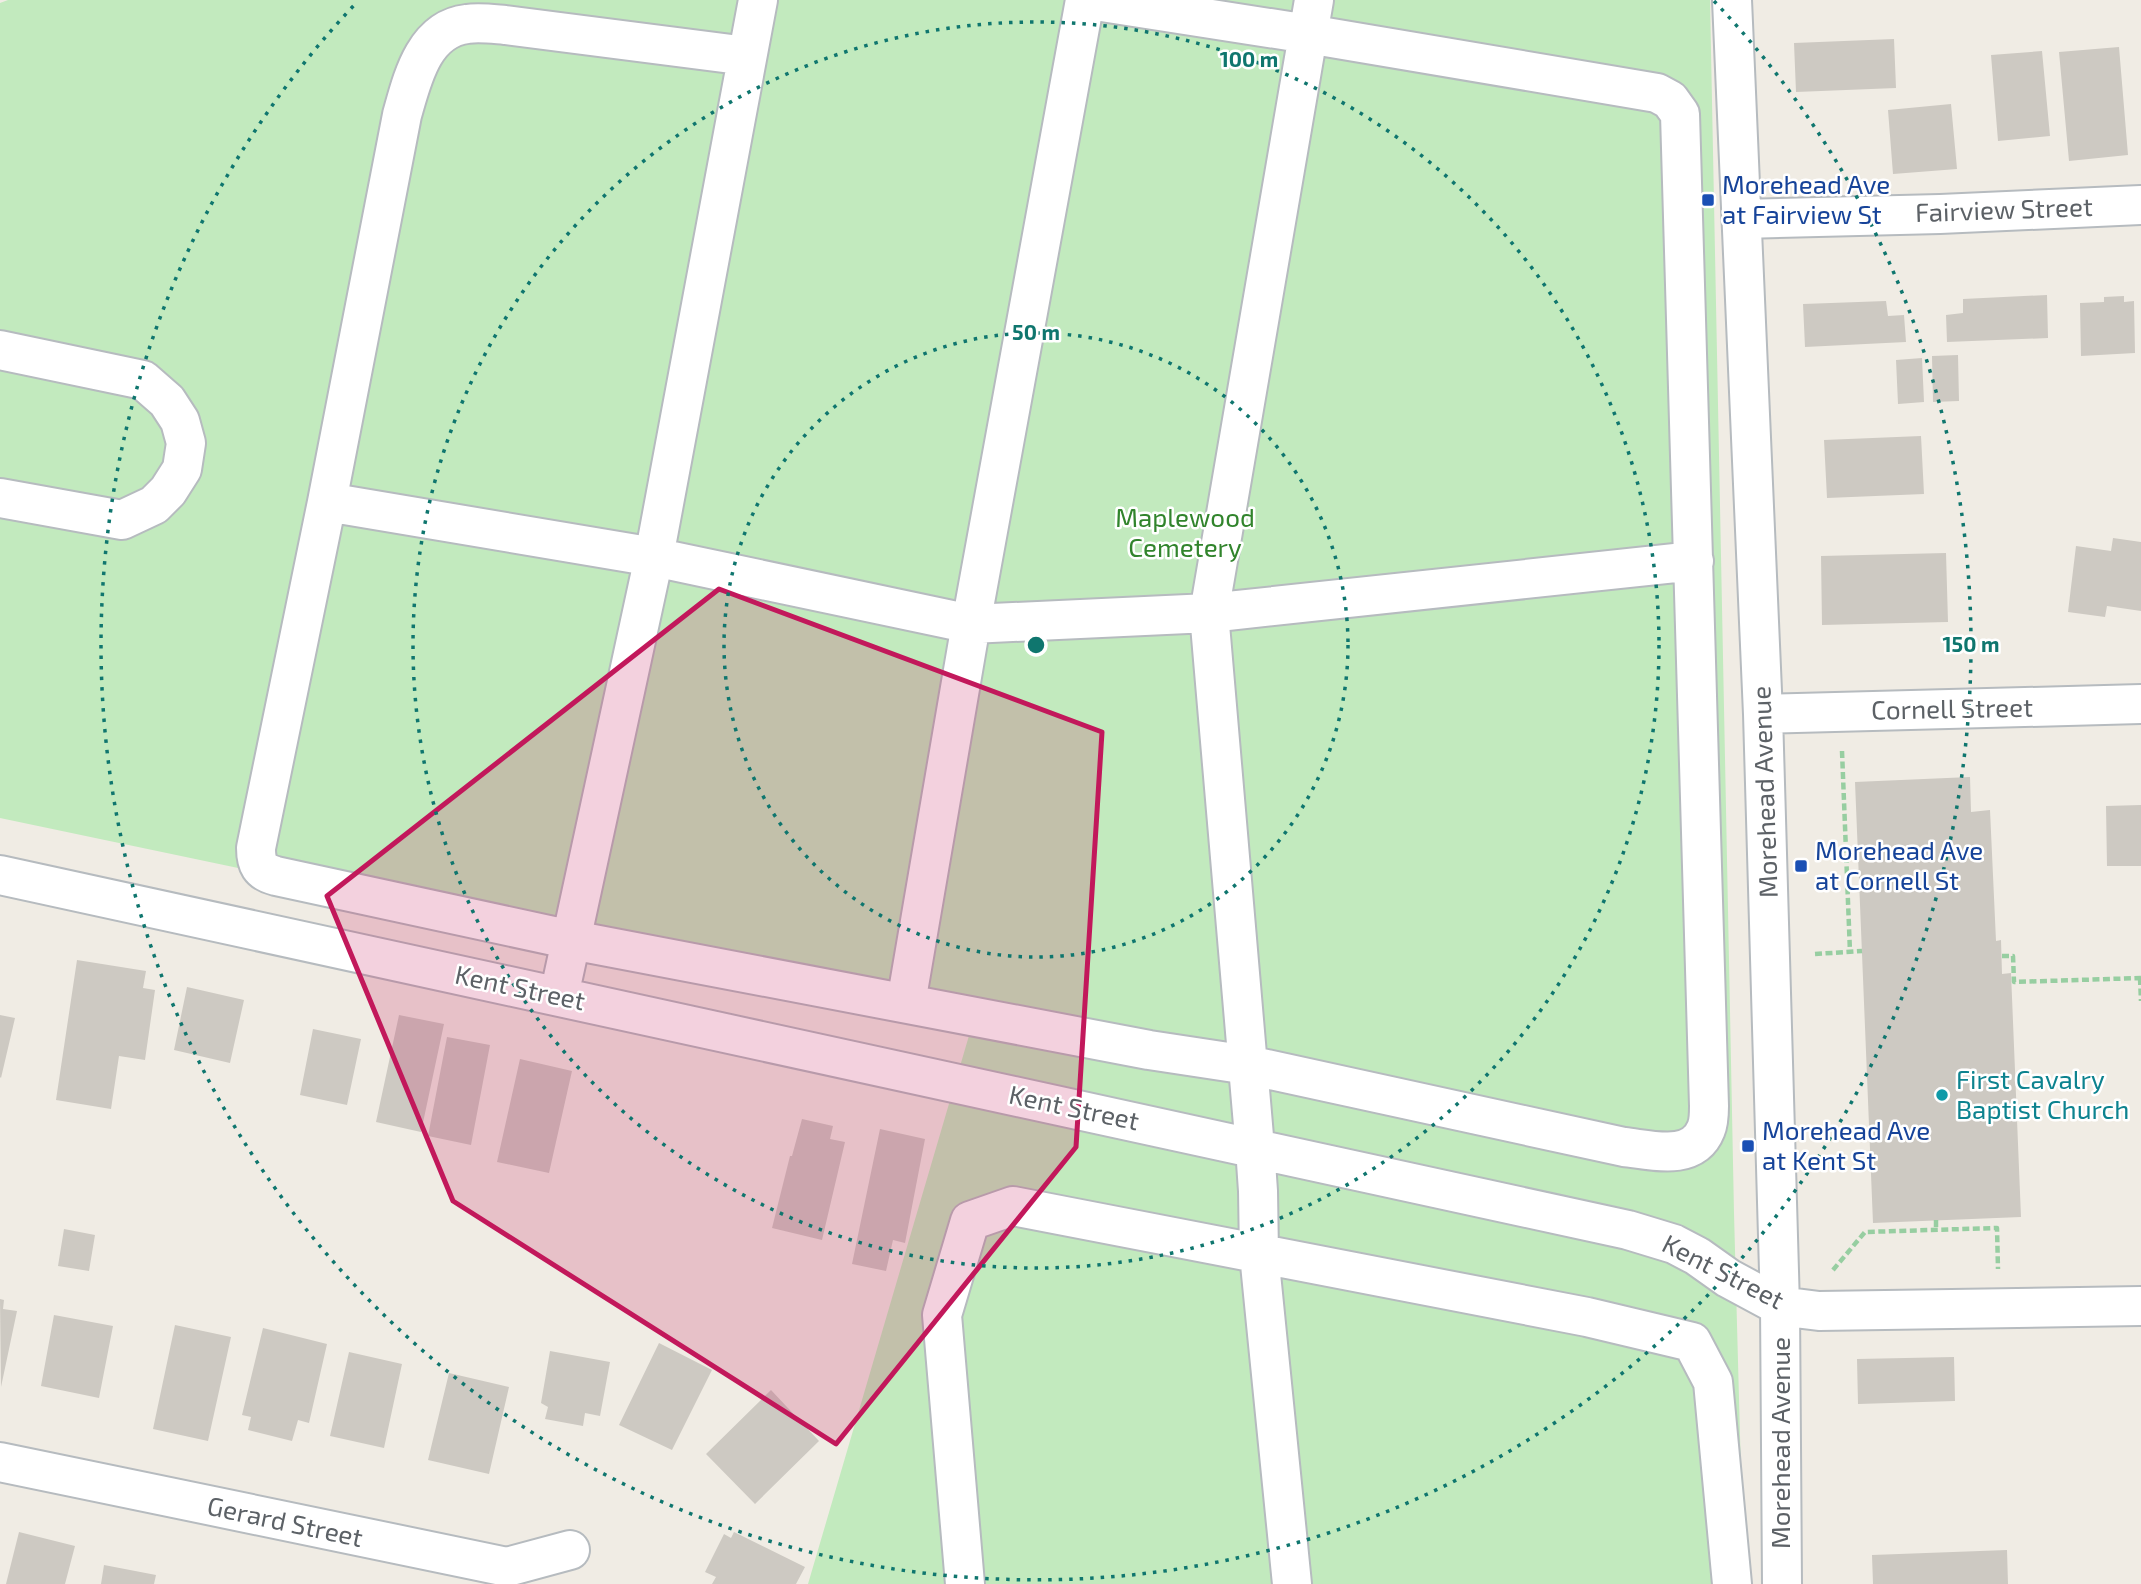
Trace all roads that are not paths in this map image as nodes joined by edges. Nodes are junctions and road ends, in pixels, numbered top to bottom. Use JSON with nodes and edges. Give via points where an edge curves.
{"nodes":[{"id":1,"x":758,"y":0,"type":"edge"},
{"id":2,"x":1087,"y":0,"type":"edge"},
{"id":3,"x":1732,"y":0,"type":"edge"},
{"id":4,"x":1311,"y":17,"type":"edge"},
{"id":5,"x":747,"y":56,"type":"junction"},
{"id":6,"x":2141,"y":205,"type":"edge"},
{"id":7,"x":1742,"y":219,"type":"junction"},
{"id":8,"x":0,"y":350,"type":"edge"},
{"id":9,"x":0,"y":498,"type":"edge"},
{"id":10,"x":327,"y":502,"type":"junction"},
{"id":11,"x":654,"y":557,"type":"junction"},
{"id":12,"x":1694,"y":561,"type":"junction"},
{"id":13,"x":1209,"y":613,"type":"junction"},
{"id":14,"x":971,"y":624,"type":"junction"},
{"id":15,"x":2141,"y":704,"type":"edge"},
{"id":16,"x":1763,"y":714,"type":"junction"},
{"id":17,"x":0,"y":875,"type":"edge"},
{"id":18,"x":572,"y":940,"type":"junction"},
{"id":19,"x":559,"y":996,"type":"junction"},
{"id":20,"x":906,"y":1003,"type":"junction"},
{"id":21,"x":1248,"y":1065,"type":"junction"},
{"id":22,"x":1255,"y":1148,"type":"junction"},
{"id":23,"x":1259,"y":1254,"type":"junction"},
{"id":24,"x":1780,"y":1306,"type":"junction"},
{"id":25,"x":2141,"y":1306,"type":"edge"},
{"id":26,"x":0,"y":1462,"type":"edge"},
{"id":27,"x":570,"y":1550,"type":"dead end"},
{"id":28,"x":965,"y":1584,"type":"edge"},
{"id":29,"x":1292,"y":1584,"type":"edge"},
{"id":30,"x":1732,"y":1584,"type":"edge"},
{"id":31,"x":1782,"y":1584,"type":"edge"}],
"edges":[{"from":1,"to":5,"type":"street"},
{"from":2,"to":4,"type":"street"},
{"from":2,"to":14,"type":"street"},
{"from":3,"to":7,"type":"street","name":"Morehead Avenue"},
{"from":4,"to":12,"type":"street","via":[[1657,93],[1670,100],[1680,114]]},
{"from":4,"to":13,"type":"street"},
{"from":5,"to":10,"type":"street","via":[[505,25],[466,24],[443,31],[426,50],[402,115]]},
{"from":5,"to":11,"type":"street"},
{"from":6,"to":7,"type":"street","name":"Fairview Street"},
{"from":7,"to":16,"type":"street","name":"Morehead Avenue"},
{"from":8,"to":9,"type":"street","via":[[143,380],[167,401],[180,421],[186,443],[182,469],[168,491],[154,505],[122,520]]},
{"from":10,"to":11,"type":"street"},
{"from":10,"to":18,"type":"street","via":[[256,848],[257,863],[276,876]]},
{"from":11,"to":14,"type":"street"},
{"from":11,"to":18,"type":"street"},
{"from":12,"to":13,"type":"street"},
{"from":12,"to":21,"type":"street","via":[[1709,1106],[1702,1136],[1681,1151],[1625,1146]]},
{"from":13,"to":14,"type":"street"},
{"from":13,"to":21,"type":"street"},
{"from":14,"to":20,"type":"street"},
{"from":15,"to":16,"type":"street","name":"Cornell Street"},
{"from":16,"to":24,"type":"street","name":"Morehead Avenue"},
{"from":17,"to":19,"type":"street","name":"Kent Street"},
{"from":18,"to":19,"type":"street"},
{"from":18,"to":20,"type":"street"},
{"from":19,"to":22,"type":"street","name":"Kent Street"},
{"from":20,"to":21,"type":"street"},
{"from":21,"to":22,"type":"street"},
{"from":22,"to":23,"type":"street"},
{"from":22,"to":24,"type":"street","name":"Kent Street","via":[[1650,1236],[1697,1256]]},
{"from":23,"to":28,"type":"street","via":[[1013,1206],[970,1221],[942,1315]]},
{"from":23,"to":29,"type":"street"},
{"from":23,"to":30,"type":"street","via":[[1573,1314],[1692,1342],[1713,1382]]},
{"from":24,"to":25,"type":"street","name":"Kent Street","via":[[1819,1311]]},
{"from":24,"to":31,"type":"street","name":"Morehead Avenue"},
{"from":26,"to":27,"type":"street","name":"Gerard Street","via":[[507,1567]]}]}
